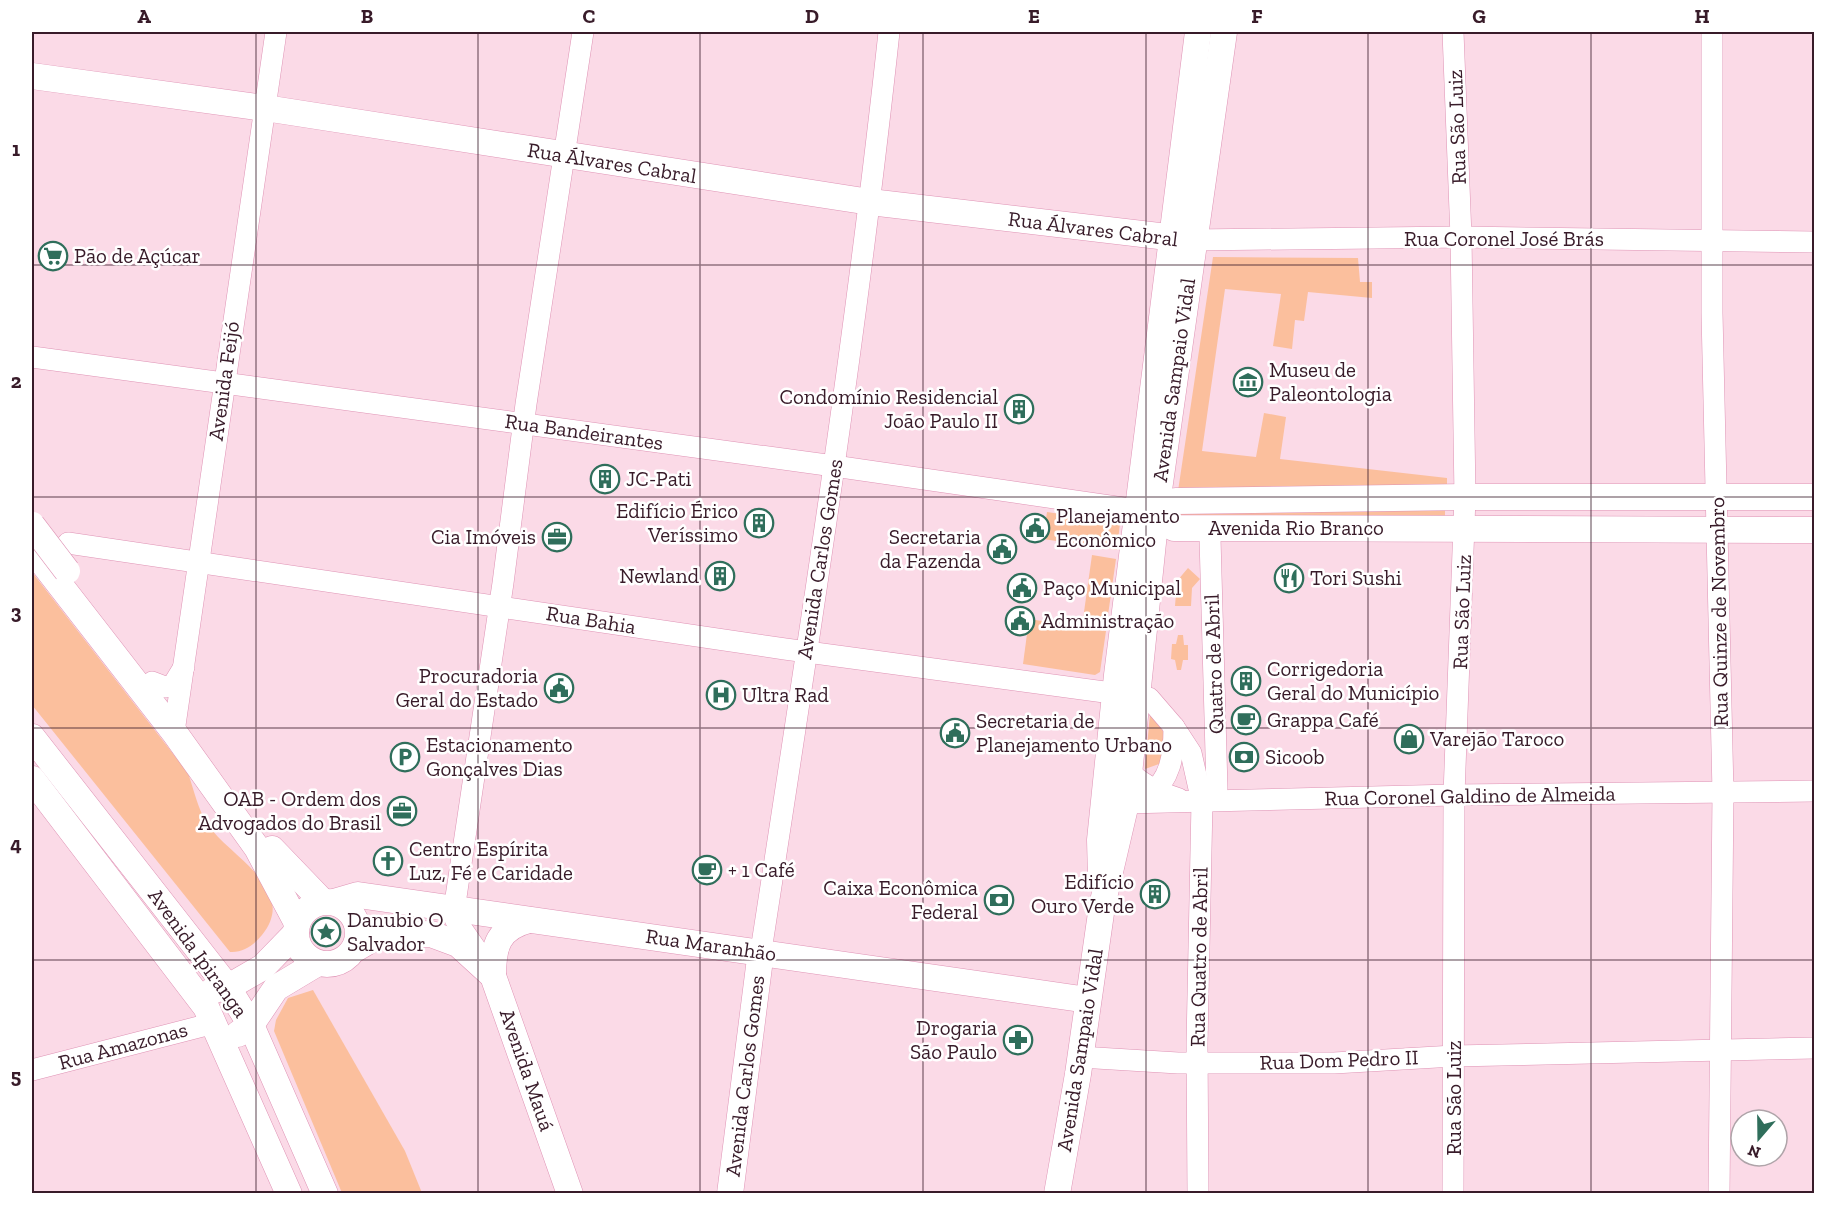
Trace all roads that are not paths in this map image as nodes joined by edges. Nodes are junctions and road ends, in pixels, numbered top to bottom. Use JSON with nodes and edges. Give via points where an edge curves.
{"nodes":[{"id":1,"x":276,"y":32,"type":"edge"},
{"id":2,"x":583,"y":32,"type":"edge"},
{"id":3,"x":889,"y":32,"type":"edge"},
{"id":4,"x":1198,"y":32,"type":"edge"},
{"id":5,"x":1224,"y":32,"type":"edge"},
{"id":6,"x":1453,"y":32,"type":"edge"},
{"id":7,"x":1712,"y":32,"type":"edge"},
{"id":8,"x":32,"y":76,"type":"edge"},
{"id":9,"x":265,"y":108,"type":"junction"},
{"id":10,"x":565,"y":156,"type":"junction"},
{"id":11,"x":870,"y":202,"type":"junction"},
{"id":12,"x":1461,"y":237,"type":"junction"},
{"id":13,"x":1183,"y":239,"type":"junction"},
{"id":14,"x":1711,"y":242,"type":"junction"},
{"id":15,"x":1815,"y":242,"type":"edge"},
{"id":16,"x":32,"y":357,"type":"edge"},
{"id":17,"x":224,"y":384,"type":"junction"},
{"id":18,"x":523,"y":424,"type":"junction"},
{"id":19,"x":834,"y":466,"type":"junction"},
{"id":20,"x":1716,"y":495,"type":"junction"},
{"id":21,"x":1465,"y":497,"type":"junction"},
{"id":22,"x":1815,"y":497,"type":"edge"},
{"id":23,"x":1150,"y":512,"type":"junction"},
{"id":24,"x":32,"y":525,"type":"edge"},
{"id":25,"x":1465,"y":529,"type":"junction"},
{"id":26,"x":1718,"y":529,"type":"junction"},
{"id":27,"x":1815,"y":530,"type":"edge"},
{"id":28,"x":1210,"y":538,"type":"dead end"},
{"id":29,"x":68,"y":543,"type":"dead end"},
{"id":30,"x":32,"y":549,"type":"edge"},
{"id":31,"x":199,"y":561,"type":"junction"},
{"id":32,"x":60,"y":573,"type":"junction"},
{"id":33,"x":499,"y":605,"type":"junction"},
{"id":34,"x":805,"y":652,"type":"junction"},
{"id":35,"x":184,"y":666,"type":"junction"},
{"id":36,"x":152,"y":682,"type":"junction"},
{"id":37,"x":1125,"y":696,"type":"junction"},
{"id":38,"x":175,"y":723,"type":"junction"},
{"id":39,"x":1174,"y":727,"type":"junction"},
{"id":40,"x":33,"y":740,"type":"edge"},
{"id":41,"x":1111,"y":740,"type":"junction"},
{"id":42,"x":1129,"y":774,"type":"junction"},
{"id":43,"x":32,"y":779,"type":"edge"},
{"id":44,"x":1156,"y":790,"type":"junction"},
{"id":45,"x":1815,"y":791,"type":"edge"},
{"id":46,"x":1723,"y":793,"type":"junction"},
{"id":47,"x":1454,"y":795,"type":"junction"},
{"id":48,"x":1203,"y":797,"type":"junction"},
{"id":49,"x":1132,"y":803,"type":"junction"},
{"id":50,"x":328,"y":902,"type":"junction"},
{"id":51,"x":1102,"y":906,"type":"junction"},
{"id":52,"x":455,"y":909,"type":"junction"},
{"id":53,"x":529,"y":920,"type":"junction"},
{"id":54,"x":296,"y":928,"type":"junction"},
{"id":55,"x":355,"y":949,"type":"junction"},
{"id":56,"x":761,"y":951,"type":"junction"},
{"id":57,"x":316,"y":964,"type":"junction"},
{"id":58,"x":493,"y":976,"type":"junction"},
{"id":59,"x":226,"y":985,"type":"junction"},
{"id":60,"x":1089,"y":1000,"type":"junction"},
{"id":61,"x":212,"y":1020,"type":"junction"},
{"id":62,"x":251,"y":1025,"type":"junction"},
{"id":63,"x":1719,"y":1048,"type":"junction"},
{"id":64,"x":1815,"y":1048,"type":"edge"},
{"id":65,"x":1454,"y":1056,"type":"junction"},
{"id":66,"x":1080,"y":1057,"type":"junction"},
{"id":67,"x":1198,"y":1063,"type":"junction"},
{"id":68,"x":32,"y":1070,"type":"edge"},
{"id":69,"x":289,"y":1194,"type":"edge"},
{"id":70,"x":325,"y":1194,"type":"edge"},
{"id":71,"x":570,"y":1194,"type":"edge"},
{"id":72,"x":730,"y":1194,"type":"edge"},
{"id":73,"x":1057,"y":1194,"type":"edge"},
{"id":74,"x":1198,"y":1194,"type":"edge"},
{"id":75,"x":1453,"y":1194,"type":"edge"},
{"id":76,"x":1719,"y":1194,"type":"edge"}],
"edges":[{"from":1,"to":9,"type":"street","name":"Avenida Feijó"},
{"from":2,"to":10,"type":"street"},
{"from":3,"to":11,"type":"street","name":"Avenida Carlos Gomes"},
{"from":4,"to":13,"type":"main road","name":"Avenida Sampaio Vidal"},
{"from":5,"to":13,"type":"main road","name":"Avenida Sampaio Vidal"},
{"from":6,"to":12,"type":"street","name":"Rua São Luiz"},
{"from":7,"to":14,"type":"street","name":"Rua Quinze de Novembro"},
{"from":8,"to":9,"type":"main road","name":"Rua Álvares Cabral"},
{"from":9,"to":10,"type":"main road","name":"Rua Álvares Cabral"},
{"from":9,"to":17,"type":"street","name":"Avenida Feijó"},
{"from":10,"to":11,"type":"main road","name":"Rua Álvares Cabral"},
{"from":10,"to":18,"type":"street"},
{"from":11,"to":13,"type":"main road","name":"Rua Álvares Cabral"},
{"from":11,"to":19,"type":"street","name":"Avenida Carlos Gomes"},
{"from":12,"to":13,"type":"street","name":"Rua Coronel José Brás"},
{"from":12,"to":14,"type":"street","name":"Rua Coronel José Brás"},
{"from":12,"to":21,"type":"street","name":"Rua São Luiz"},
{"from":13,"to":23,"type":"main road","name":"Avenida Sampaio Vidal"},
{"from":14,"to":15,"type":"street","name":"Rua Coronel José Brás"},
{"from":14,"to":20,"type":"street","name":"Rua Quinze de Novembro"},
{"from":16,"to":17,"type":"street","name":"Rua Bandeirantes"},
{"from":17,"to":18,"type":"street","name":"Rua Bandeirantes"},
{"from":17,"to":31,"type":"street","name":"Avenida Feijó"},
{"from":18,"to":19,"type":"street","name":"Rua Bandeirantes"},
{"from":18,"to":33,"type":"street"},
{"from":19,"to":23,"type":"street","name":"Rua Bandeirantes"},
{"from":19,"to":34,"type":"street","name":"Avenida Carlos Gomes"},
{"from":20,"to":21,"type":"main road","name":"Avenida Rio Branco"},
{"from":20,"to":22,"type":"main road","name":"Avenida Rio Branco"},
{"from":20,"to":26,"type":"street","name":"Rua Quinze de Novembro"},
{"from":21,"to":23,"type":"main road","name":"Avenida Rio Branco","via":[[1176,501]]},
{"from":21,"to":25,"type":"street","name":"Rua São Luiz"},
{"from":23,"to":25,"type":"main road","name":"Avenida Rio Branco","via":[[1174,528]]},
{"from":23,"to":37,"type":"main road","name":"Avenida Sampaio Vidal"},
{"from":24,"to":32,"type":"main road","bridge":true},
{"from":25,"to":26,"type":"main road","name":"Avenida Rio Branco"},
{"from":25,"to":47,"type":"street","name":"Rua São Luiz"},
{"from":26,"to":27,"type":"main road","name":"Avenida Rio Branco"},
{"from":26,"to":46,"type":"street","name":"Rua Quinze de Novembro"},
{"from":28,"to":48,"type":"street","name":"Quatro de Abril"},
{"from":29,"to":31,"type":"street","name":"Rua Bahia"},
{"from":30,"to":32,"type":"main road"},
{"from":31,"to":33,"type":"street","name":"Rua Bahia"},
{"from":31,"to":35,"type":"street","name":"Avenida Feijó"},
{"from":32,"to":36,"type":"main road"},
{"from":32,"to":38,"type":"main road"},
{"from":33,"to":34,"type":"street","name":"Rua Bahia"},
{"from":33,"to":52,"type":"street"},
{"from":34,"to":37,"type":"street","name":"Rua Bahia"},
{"from":34,"to":56,"type":"street","name":"Avenida Carlos Gomes"},
{"from":35,"to":36,"type":"street","via":[[173,685],[165,687]]},
{"from":35,"to":38,"type":"street","name":"Avenida Feijó"},
{"from":36,"to":38,"type":"main road"},
{"from":37,"to":39,"type":"street","name":"Rua Quatro de Abril","via":[[1149,698]]},
{"from":37,"to":41,"type":"main road","name":"Avenida Sampaio Vidal"},
{"from":37,"to":42,"type":"main road","name":"Avenida Sampaio Vidal"},
{"from":38,"to":50,"type":"main road","via":[[275,853]]},
{"from":38,"to":54,"type":"main road","via":[[267,863]]},
{"from":39,"to":44,"type":"street","via":[[1172,762]]},
{"from":39,"to":48,"type":"street","name":"Rua Quatro de Abril","via":[[1191,753]]},
{"from":40,"to":59,"type":"main road","name":"Avenida Ipiranga"},
{"from":41,"to":42,"type":"street"},
{"from":41,"to":51,"type":"main road","name":"Avenida Sampaio Vidal","via":[[1100,840]]},
{"from":42,"to":44,"type":"street"},
{"from":42,"to":49,"type":"main road","name":"Avenida Sampaio Vidal"},
{"from":43,"to":61,"type":"main road","name":"Avenida Ipiranga"},
{"from":44,"to":48,"type":"street"},
{"from":44,"to":49,"type":"street"},
{"from":45,"to":46,"type":"street","name":"Rua Coronel Galdino de Almeida"},
{"from":46,"to":47,"type":"street","name":"Rua Coronel Galdino de Almeida"},
{"from":46,"to":63,"type":"street","name":"Rua Quinze de Novembro"},
{"from":47,"to":48,"type":"street","name":"Rua Coronel Galdino de Almeida"},
{"from":47,"to":65,"type":"street","name":"Rua São Luiz"},
{"from":48,"to":49,"type":"street","name":"Rua Coronel Galdino de Almeida"},
{"from":48,"to":67,"type":"street","name":"Rua Quatro de Abril"},
{"from":49,"to":51,"type":"main road","name":"Avenida Sampaio Vidal"},
{"from":50,"to":52,"type":"main road","name":"Rua Maranhão","via":[[358,895]]},
{"from":50,"to":54,"type":"main road","via":[[302,913]]},
{"from":50,"to":55,"type":"main road","via":[[345,907],[353,915],[358,937]]},
{"from":51,"to":60,"type":"main road","name":"Avenida Sampaio Vidal"},
{"from":52,"to":53,"type":"main road","name":"Rua Maranhão"},
{"from":52,"to":58,"type":"street","via":[[454,919]]},
{"from":53,"to":56,"type":"main road","name":"Rua Maranhão"},
{"from":53,"to":58,"type":"main road","via":[[502,933],[494,952]]},
{"from":54,"to":57,"type":"main road","via":[[299,945]]},
{"from":54,"to":59,"type":"main road","via":[[271,961]]},
{"from":55,"to":57,"type":"main road","via":[[330,965]]},
{"from":55,"to":58,"type":"main road","name":"Avenida Mauá","via":[[378,935],[444,937],[471,953]]},
{"from":56,"to":60,"type":"main road","name":"Rua Maranhão"},
{"from":56,"to":72,"type":"main road","name":"Avenida Carlos Gomes"},
{"from":57,"to":62,"type":"main road","via":[[276,988]]},
{"from":58,"to":71,"type":"main road","name":"Avenida Mauá"},
{"from":59,"to":61,"type":"main road","via":[[210,992],[206,1000]]},
{"from":59,"to":62,"type":"main road","name":"Avenida Ipiranga"},
{"from":60,"to":66,"type":"main road","name":"Avenida Sampaio Vidal"},
{"from":61,"to":62,"type":"main road","via":[[232,1035]]},
{"from":61,"to":68,"type":"street","name":"Rua Amazonas"},
{"from":61,"to":69,"type":"main road","name":"Avenida Ipiranga"},
{"from":62,"to":70,"type":"main road","name":"Avenida Ipiranga"},
{"from":63,"to":64,"type":"street","name":"Rua Dom Pedro II"},
{"from":63,"to":65,"type":"street","name":"Rua Dom Pedro II"},
{"from":63,"to":76,"type":"street","name":"Rua Quinze de Novembro"},
{"from":65,"to":67,"type":"street","name":"Rua Dom Pedro II","via":[[1334,1063]]},
{"from":65,"to":75,"type":"street","name":"Rua São Luiz"},
{"from":66,"to":67,"type":"street","name":"Rua Dom Pedro II"},
{"from":66,"to":73,"type":"main road","name":"Avenida Sampaio Vidal"},
{"from":67,"to":74,"type":"street","name":"Rua Quatro de Abril"}]}
